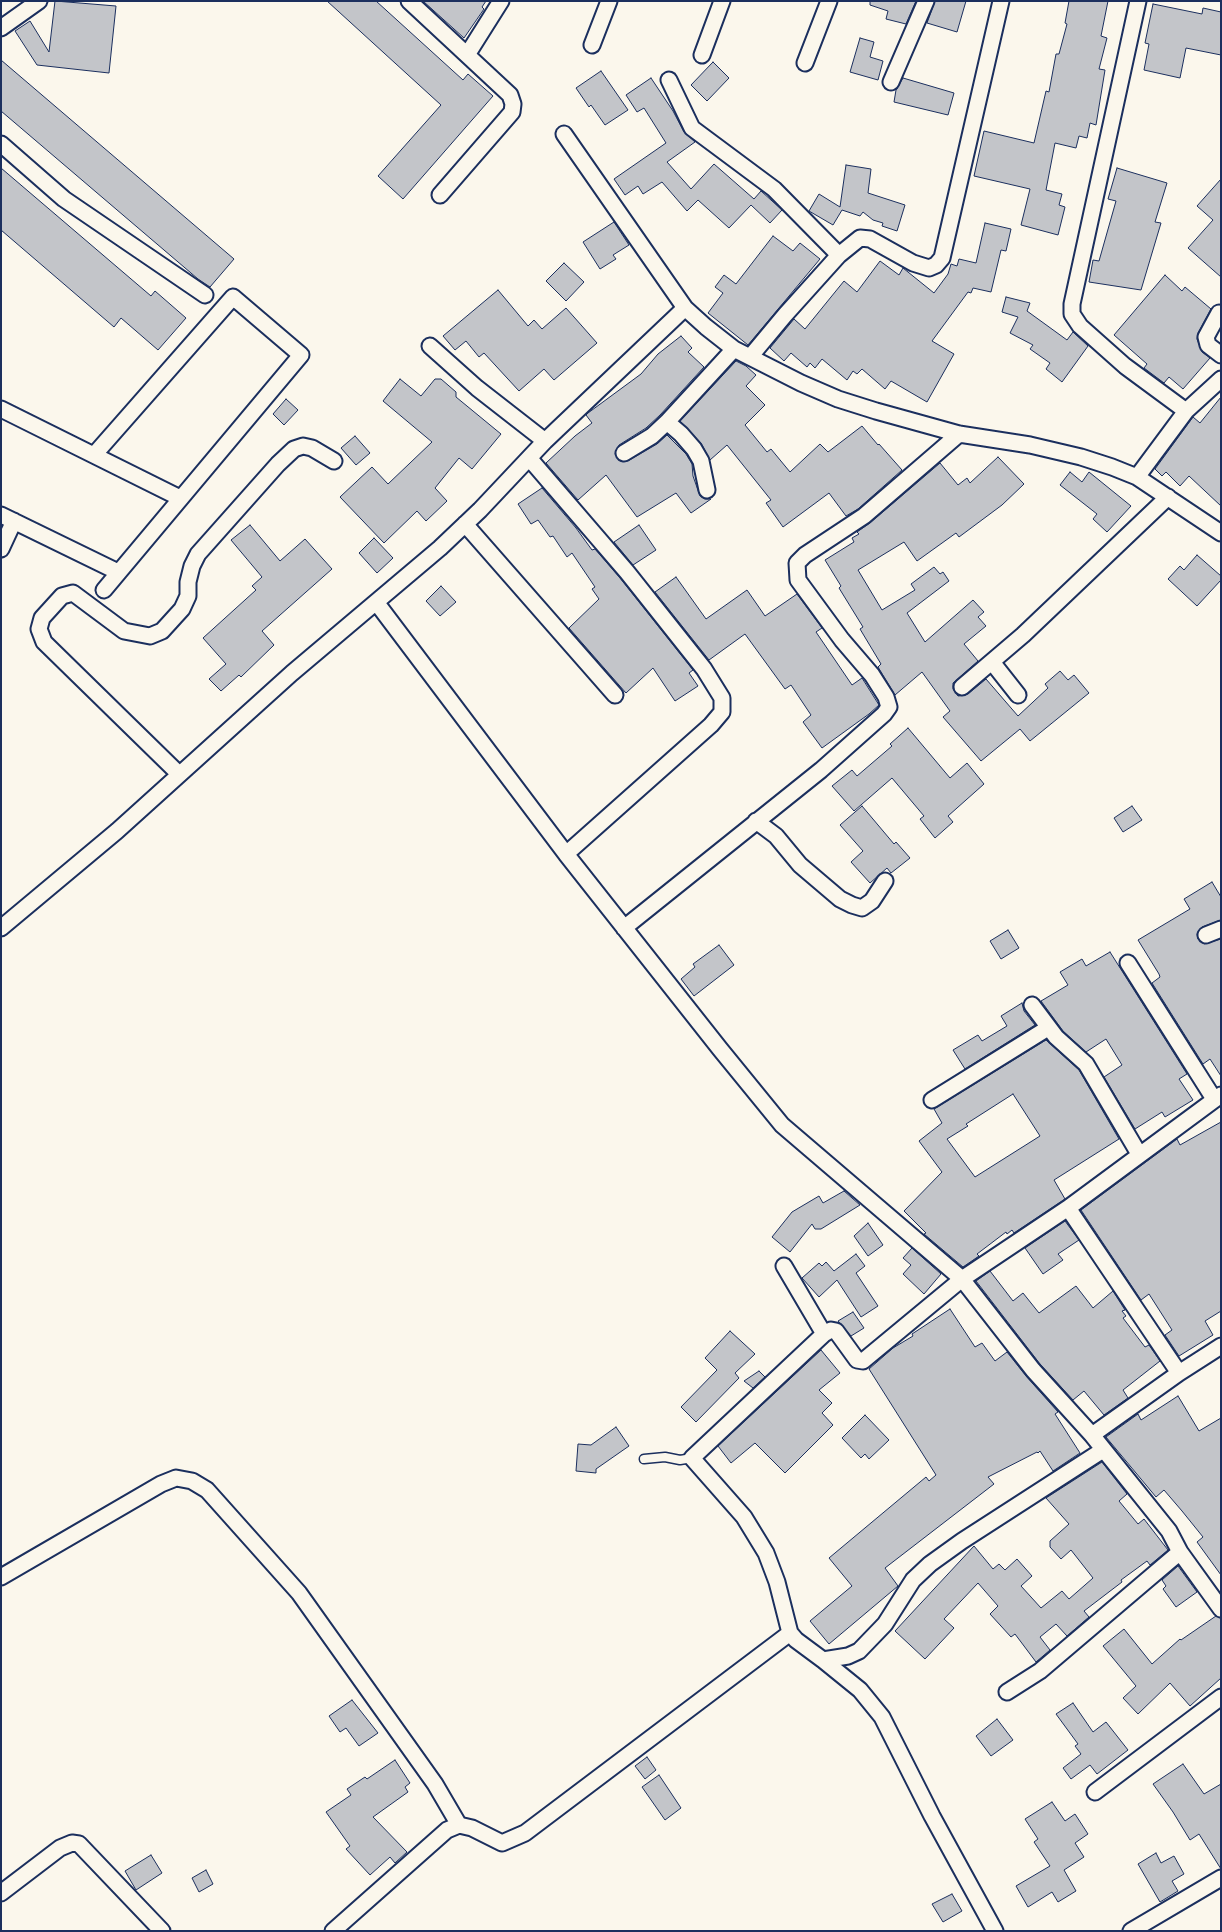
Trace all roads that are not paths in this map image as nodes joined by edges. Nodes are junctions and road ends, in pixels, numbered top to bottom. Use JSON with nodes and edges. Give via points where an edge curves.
{"nodes":[{"id":1,"x":39,"y":1,"type":"edge"},
{"id":2,"x":409,"y":1,"type":"edge"},
{"id":3,"x":501,"y":1,"type":"edge"},
{"id":4,"x":609,"y":1,"type":"edge"},
{"id":5,"x":722,"y":1,"type":"edge"},
{"id":6,"x":829,"y":1,"type":"edge"},
{"id":7,"x":926,"y":1,"type":"edge"},
{"id":8,"x":1002,"y":1,"type":"edge"},
{"id":9,"x":1138,"y":1,"type":"edge"},
{"id":10,"x":1,"y":28,"type":"edge"},
{"id":11,"x":592,"y":45,"type":"dead end"},
{"id":12,"x":467,"y":55,"type":"junction"},
{"id":13,"x":702,"y":55,"type":"dead end"},
{"id":14,"x":805,"y":63,"type":"dead end"},
{"id":15,"x":669,"y":80,"type":"dead end"},
{"id":16,"x":890,"y":82,"type":"dead end"},
{"id":17,"x":564,"y":134,"type":"dead end"},
{"id":18,"x":1,"y":144,"type":"edge"},
{"id":19,"x":440,"y":194,"type":"dead end"},
{"id":20,"x":839,"y":255,"type":"junction"},
{"id":21,"x":205,"y":295,"type":"dead end"},
{"id":22,"x":685,"y":308,"type":"junction"},
{"id":23,"x":1219,"y":313,"type":"dead end"},
{"id":24,"x":430,"y":346,"type":"dead end"},
{"id":25,"x":734,"y":349,"type":"junction"},
{"id":26,"x":1221,"y":356,"type":"edge"},
{"id":27,"x":750,"y":357,"type":"junction"},
{"id":28,"x":1221,"y":379,"type":"edge"},
{"id":29,"x":1,"y":409,"type":"edge"},
{"id":30,"x":1186,"y":411,"type":"junction"},
{"id":31,"x":668,"y":422,"type":"junction"},
{"id":32,"x":959,"y":434,"type":"junction"},
{"id":33,"x":545,"y":441,"type":"junction"},
{"id":34,"x":624,"y":453,"type":"dead end"},
{"id":35,"x":94,"y":455,"type":"junction"},
{"id":36,"x":529,"y":458,"type":"junction"},
{"id":37,"x":334,"y":461,"type":"dead end"},
{"id":38,"x":1137,"y":477,"type":"junction"},
{"id":39,"x":707,"y":490,"type":"dead end"},
{"id":40,"x":1168,"y":497,"type":"junction"},
{"id":41,"x":180,"y":498,"type":"junction"},
{"id":42,"x":8,"y":518,"type":"edge"},
{"id":43,"x":465,"y":524,"type":"junction"},
{"id":44,"x":1221,"y":533,"type":"edge"},
{"id":45,"x":1,"y":550,"type":"edge"},
{"id":46,"x":118,"y":572,"type":"junction"},
{"id":47,"x":104,"y":590,"type":"dead end"},
{"id":48,"x":376,"y":602,"type":"junction"},
{"id":49,"x":992,"y":662,"type":"junction"},
{"id":50,"x":962,"y":687,"type":"dead end"},
{"id":51,"x":615,"y":695,"type":"dead end"},
{"id":52,"x":1018,"y":695,"type":"dead end"},
{"id":53,"x":179,"y":774,"type":"junction"},
{"id":54,"x":756,"y":821,"type":"junction"},
{"id":55,"x":566,"y":854,"type":"junction"},
{"id":56,"x":885,"y":881,"type":"dead end"},
{"id":57,"x":1,"y":928,"type":"edge"},
{"id":58,"x":624,"y":928,"type":"junction"},
{"id":59,"x":1221,"y":928,"type":"edge"},
{"id":60,"x":1206,"y":935,"type":"dead end"},
{"id":61,"x":1128,"y":963,"type":"dead end"},
{"id":62,"x":1032,"y":1005,"type":"dead end"},
{"id":63,"x":1048,"y":1028,"type":"junction"},
{"id":64,"x":1217,"y":1097,"type":"edge"},
{"id":65,"x":932,"y":1100,"type":"dead end"},
{"id":66,"x":1139,"y":1154,"type":"junction"},
{"id":67,"x":1068,"y":1208,"type":"junction"},
{"id":68,"x":784,"y":1266,"type":"dead end"},
{"id":69,"x":962,"y":1279,"type":"junction"},
{"id":70,"x":824,"y":1334,"type":"junction"},
{"id":71,"x":1221,"y":1346,"type":"edge"},
{"id":72,"x":1179,"y":1373,"type":"junction"},
{"id":73,"x":1092,"y":1435,"type":"junction"},
{"id":74,"x":1103,"y":1450,"type":"junction"},
{"id":75,"x":692,"y":1458,"type":"junction"},
{"id":76,"x":644,"y":1459,"type":"dead end"},
{"id":77,"x":1180,"y":1552,"type":"junction"},
{"id":78,"x":1,"y":1577,"type":"edge"},
{"id":79,"x":1221,"y":1609,"type":"edge"},
{"id":80,"x":790,"y":1633,"type":"junction"},
{"id":81,"x":823,"y":1660,"type":"junction"},
{"id":82,"x":1006,"y":1692,"type":"dead end"},
{"id":83,"x":1221,"y":1697,"type":"edge"},
{"id":84,"x":1095,"y":1792,"type":"dead end"},
{"id":85,"x":459,"y":1825,"type":"junction"},
{"id":86,"x":1221,"y":1878,"type":"edge"},
{"id":87,"x":1,"y":1893,"type":"edge"},
{"id":88,"x":1141,"y":1928,"type":"edge"},
{"id":89,"x":162,"y":1931,"type":"edge"},
{"id":90,"x":333,"y":1931,"type":"edge"},
{"id":91,"x":995,"y":1931,"type":"edge"}],
"edges":[{"from":1,"to":10,"type":"street"},
{"from":2,"to":12,"type":"street"},
{"from":3,"to":12,"type":"street"},
{"from":4,"to":11,"type":"street"},
{"from":5,"to":13,"type":"street"},
{"from":6,"to":14,"type":"street"},
{"from":7,"to":16,"type":"street"},
{"from":8,"to":20,"type":"street","via":[[942,258],[929,268],[870,239],[860,238]]},
{"from":9,"to":30,"type":"street","via":[[1072,314],[1080,326],[1125,366]]},
{"from":12,"to":19,"type":"street","via":[[510,95],[512,112]]},
{"from":15,"to":20,"type":"street","via":[[692,128],[774,189]]},
{"from":17,"to":22,"type":"street"},
{"from":18,"to":21,"type":"street","via":[[64,199]]},
{"from":20,"to":27,"type":"street"},
{"from":22,"to":25,"type":"street"},
{"from":22,"to":33,"type":"street"},
{"from":23,"to":26,"type":"street","via":[[1206,337],[1208,345]]},
{"from":24,"to":33,"type":"street","via":[[476,388]]},
{"from":25,"to":27,"type":"street"},
{"from":25,"to":31,"type":"street"},
{"from":27,"to":32,"type":"street","via":[[838,399]]},
{"from":28,"to":30,"type":"street"},
{"from":29,"to":35,"type":"street"},
{"from":30,"to":38,"type":"street"},
{"from":31,"to":34,"type":"street"},
{"from":31,"to":39,"type":"street","via":[[701,461]]},
{"from":32,"to":38,"type":"street","via":[[1073,455]]},
{"from":32,"to":54,"type":"street","via":[[864,516],[805,555],[797,564],[798,580],[872,675],[889,707],[821,770]]},
{"from":33,"to":36,"type":"street"},
{"from":35,"to":41,"type":"street"},
{"from":35,"to":41,"type":"street","via":[[233,297],[301,355]]},
{"from":36,"to":43,"type":"street"},
{"from":36,"to":55,"type":"street","via":[[627,572],[704,669],[722,698],[722,712],[711,725]]},
{"from":37,"to":53,"type":"street","via":[[304,446],[294,449],[278,464],[198,554],[182,609],[162,631],[150,636],[124,631],[73,593],[62,596],[42,618],[38,629],[44,642]]},
{"from":38,"to":40,"type":"street"},
{"from":40,"to":44,"type":"street"},
{"from":40,"to":49,"type":"street"},
{"from":41,"to":46,"type":"street"},
{"from":42,"to":45,"type":"street"},
{"from":42,"to":46,"type":"street"},
{"from":43,"to":48,"type":"street"},
{"from":43,"to":51,"type":"street"},
{"from":46,"to":47,"type":"street"},
{"from":48,"to":53,"type":"street","via":[[292,672]]},
{"from":48,"to":55,"type":"street"},
{"from":49,"to":50,"type":"street"},
{"from":49,"to":52,"type":"street"},
{"from":53,"to":57,"type":"street","via":[[117,831]]},
{"from":54,"to":56,"type":"street","via":[[776,836],[800,865],[852,906],[862,908],[872,901]]},
{"from":54,"to":58,"type":"street"},
{"from":55,"to":58,"type":"street"},
{"from":58,"to":69,"type":"street","via":[[782,1126]]},
{"from":59,"to":60,"type":"street"},
{"from":61,"to":64,"type":"street"},
{"from":62,"to":63,"type":"street"},
{"from":63,"to":65,"type":"street"},
{"from":63,"to":66,"type":"street","via":[[1086,1064]]},
{"from":64,"to":66,"type":"street"},
{"from":66,"to":67,"type":"street"},
{"from":67,"to":69,"type":"street"},
{"from":67,"to":72,"type":"street"},
{"from":68,"to":70,"type":"street"},
{"from":69,"to":70,"type":"street","via":[[863,1361],[857,1360],[836,1331]]},
{"from":69,"to":73,"type":"street","via":[[1033,1370]]},
{"from":70,"to":75,"type":"street"},
{"from":71,"to":72,"type":"street"},
{"from":72,"to":73,"type":"street"},
{"from":73,"to":74,"type":"street"},
{"from":74,"to":77,"type":"street","via":[[1169,1531]]},
{"from":74,"to":81,"type":"street","via":[[930,1564],[913,1580],[886,1624],[859,1651]]},
{"from":75,"to":76,"type":"lane"},
{"from":75,"to":80,"type":"street","via":[[744,1517],[766,1553]]},
{"from":77,"to":79,"type":"street"},
{"from":77,"to":82,"type":"street","via":[[1040,1671]]},
{"from":78,"to":85,"type":"street","via":[[161,1484],[176,1478],[192,1481],[206,1490],[299,1593],[435,1784]]},
{"from":80,"to":81,"type":"street"},
{"from":80,"to":85,"type":"street","via":[[525,1833],[502,1843]]},
{"from":81,"to":91,"type":"street","via":[[860,1690],[882,1717]]},
{"from":83,"to":84,"type":"street"},
{"from":85,"to":90,"type":"street","via":[[446,1830]]},
{"from":86,"to":88,"type":"street"},
{"from":87,"to":89,"type":"street","via":[[60,1848],[79,1844]]}]}
